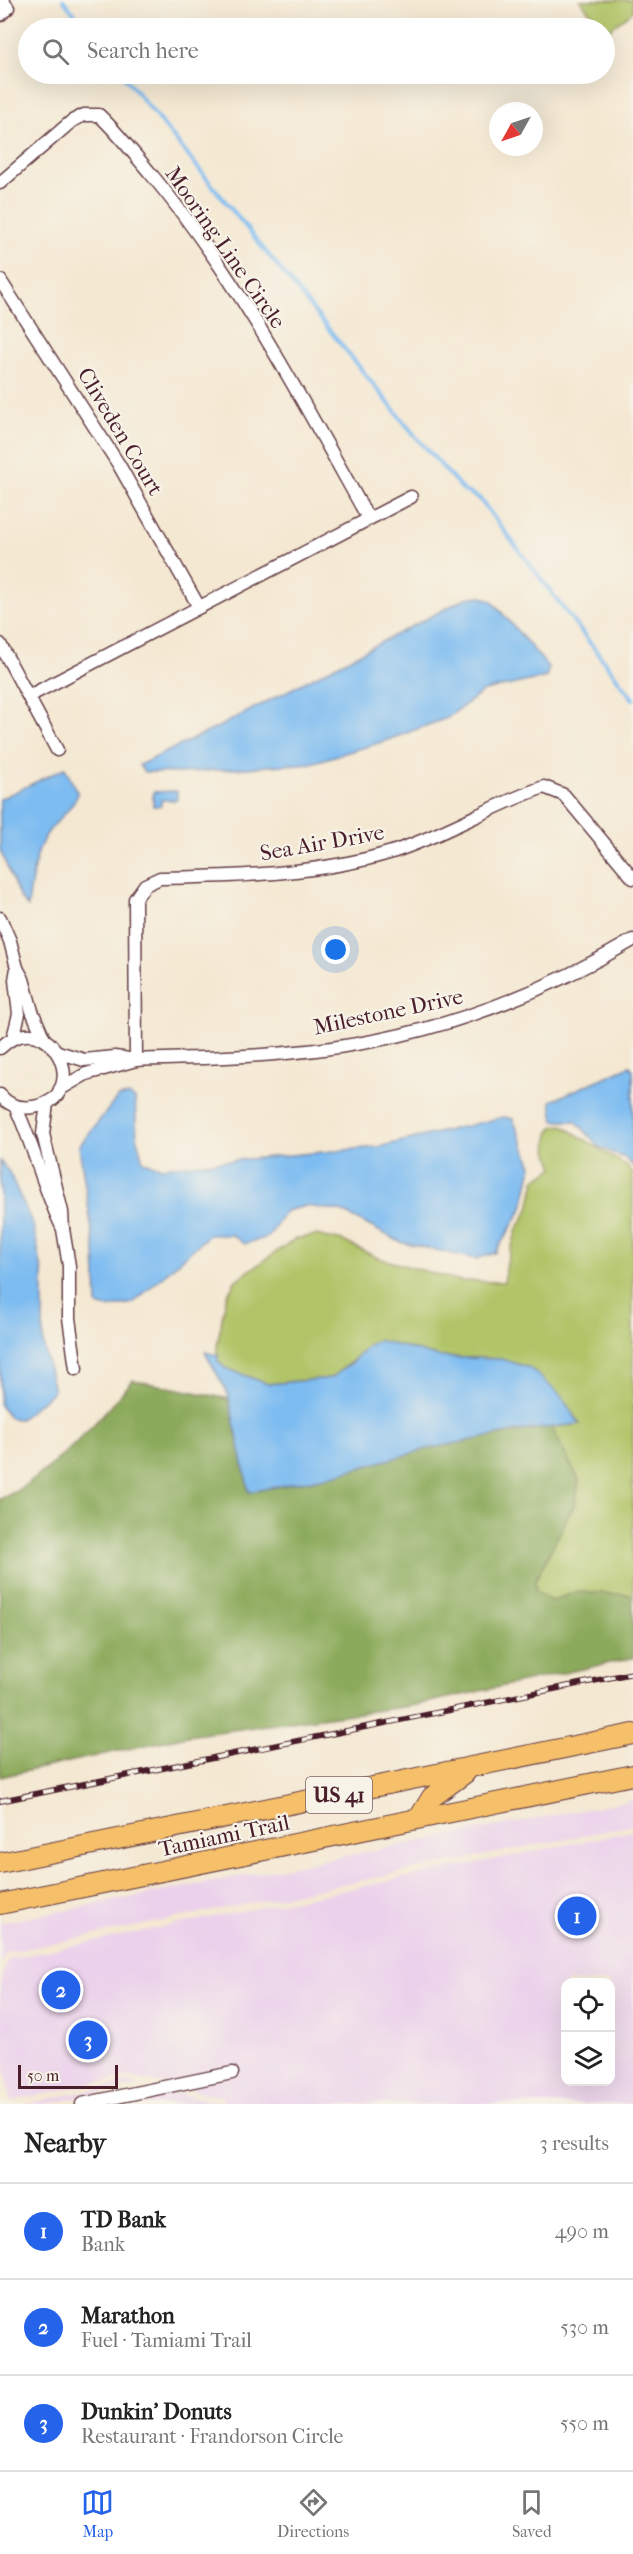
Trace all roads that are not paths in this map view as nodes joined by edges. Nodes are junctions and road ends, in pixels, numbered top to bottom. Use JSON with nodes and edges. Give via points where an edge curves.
{"nodes":[{"id":1,"x":2,"y":0,"type":"edge"},
{"id":2,"x":0,"y":15,"type":"edge"},
{"id":3,"x":0,"y":183,"type":"edge"},
{"id":4,"x":0,"y":280,"type":"edge"},
{"id":5,"x":411,"y":497,"type":"dead end"},
{"id":6,"x":368,"y":518,"type":"junction"},
{"id":7,"x":199,"y":607,"type":"junction"},
{"id":8,"x":0,"y":644,"type":"edge"},
{"id":9,"x":29,"y":696,"type":"junction"},
{"id":10,"x":57,"y":750,"type":"dead end"},
{"id":11,"x":633,"y":878,"type":"edge"},
{"id":12,"x":0,"y":918,"type":"edge"},
{"id":13,"x":633,"y":940,"type":"edge"},
{"id":14,"x":17,"y":968,"type":"junction"},
{"id":15,"x":13,"y":1038,"type":"junction"},
{"id":16,"x":44,"y":1040,"type":"junction"},
{"id":17,"x":0,"y":1048,"type":"edge"},
{"id":18,"x":58,"y":1052,"type":"junction"},
{"id":19,"x":136,"y":1060,"type":"junction"},
{"id":20,"x":60,"y":1089,"type":"junction"},
{"id":21,"x":1,"y":1097,"type":"edge"},
{"id":22,"x":47,"y":1103,"type":"junction"},
{"id":23,"x":15,"y":1106,"type":"junction"},
{"id":24,"x":63,"y":1229,"type":"junction"},
{"id":25,"x":76,"y":1369,"type":"dead end"},
{"id":26,"x":633,"y":1734,"type":"edge"},
{"id":27,"x":475,"y":1767,"type":"junction"},
{"id":28,"x":633,"y":1775,"type":"edge"},
{"id":29,"x":419,"y":1818,"type":"junction"},
{"id":30,"x":0,"y":1863,"type":"edge"},
{"id":31,"x":0,"y":1904,"type":"edge"},
{"id":32,"x":232,"y":2073,"type":"dead end"},
{"id":33,"x":116,"y":2101,"type":"edge"},
{"id":34,"x":97,"y":2103,"type":"edge"},
{"id":35,"x":82,"y":2104,"type":"edge"}],
"edges":[{"from":1,"to":2,"type":"street","via":[[8,8]]},
{"from":3,"to":6,"type":"street","name":"Mooring Line Circle","via":[[72,121],[84,115],[104,119],[179,208],[231,284]]},
{"from":4,"to":7,"type":"street","name":"Cliveden Court","via":[[119,465]]},
{"from":5,"to":6,"type":"street"},
{"from":6,"to":7,"type":"street"},
{"from":7,"to":9,"type":"street"},
{"from":8,"to":9,"type":"street"},
{"from":9,"to":10,"type":"street"},
{"from":11,"to":19,"type":"street","name":"Sea Air Drive","via":[[564,795],[544,787],[450,830],[380,855],[257,875],[160,878],[145,885],[135,899]]},
{"from":12,"to":14,"type":"street"},
{"from":13,"to":19,"type":"street","name":"Milestone Drive","via":[[515,1001],[435,1028],[359,1044],[287,1053]]},
{"from":14,"to":15,"type":"street","via":[[19,1014]]},
{"from":14,"to":16,"type":"street"},
{"from":15,"to":16,"type":"street","via":[[26,1035]]},
{"from":15,"to":17,"type":"street"},
{"from":16,"to":18,"type":"street"},
{"from":18,"to":19,"type":"street","name":"Milestone Drive","via":[[84,1060]]},
{"from":18,"to":20,"type":"street","via":[[64,1071]]},
{"from":19,"to":20,"type":"street","name":"Milestone Drive","via":[[86,1074]]},
{"from":20,"to":22,"type":"street","name":"Milestone Drive"},
{"from":21,"to":23,"type":"street"},
{"from":22,"to":23,"type":"street","via":[[28,1108]]},
{"from":22,"to":24,"type":"street","via":[[43,1134]]},
{"from":23,"to":24,"type":"street","via":[[30,1136]]},
{"from":24,"to":25,"type":"street"},
{"from":26,"to":27,"type":"main road","name":"Tamiami Trail","number":"US 41"},
{"from":27,"to":29,"type":"main road","via":[[432,1797]]},
{"from":27,"to":30,"type":"main road","name":"Tamiami Trail","number":"US 41"},
{"from":28,"to":29,"type":"main road","name":"Tamiami Trail","number":"US 41"},
{"from":29,"to":31,"type":"main road","name":"Tamiami Trail","number":"US 41"},
{"from":32,"to":33,"type":"street"},
{"from":33,"to":34,"type":"street"},
{"from":34,"to":35,"type":"street"}]}
